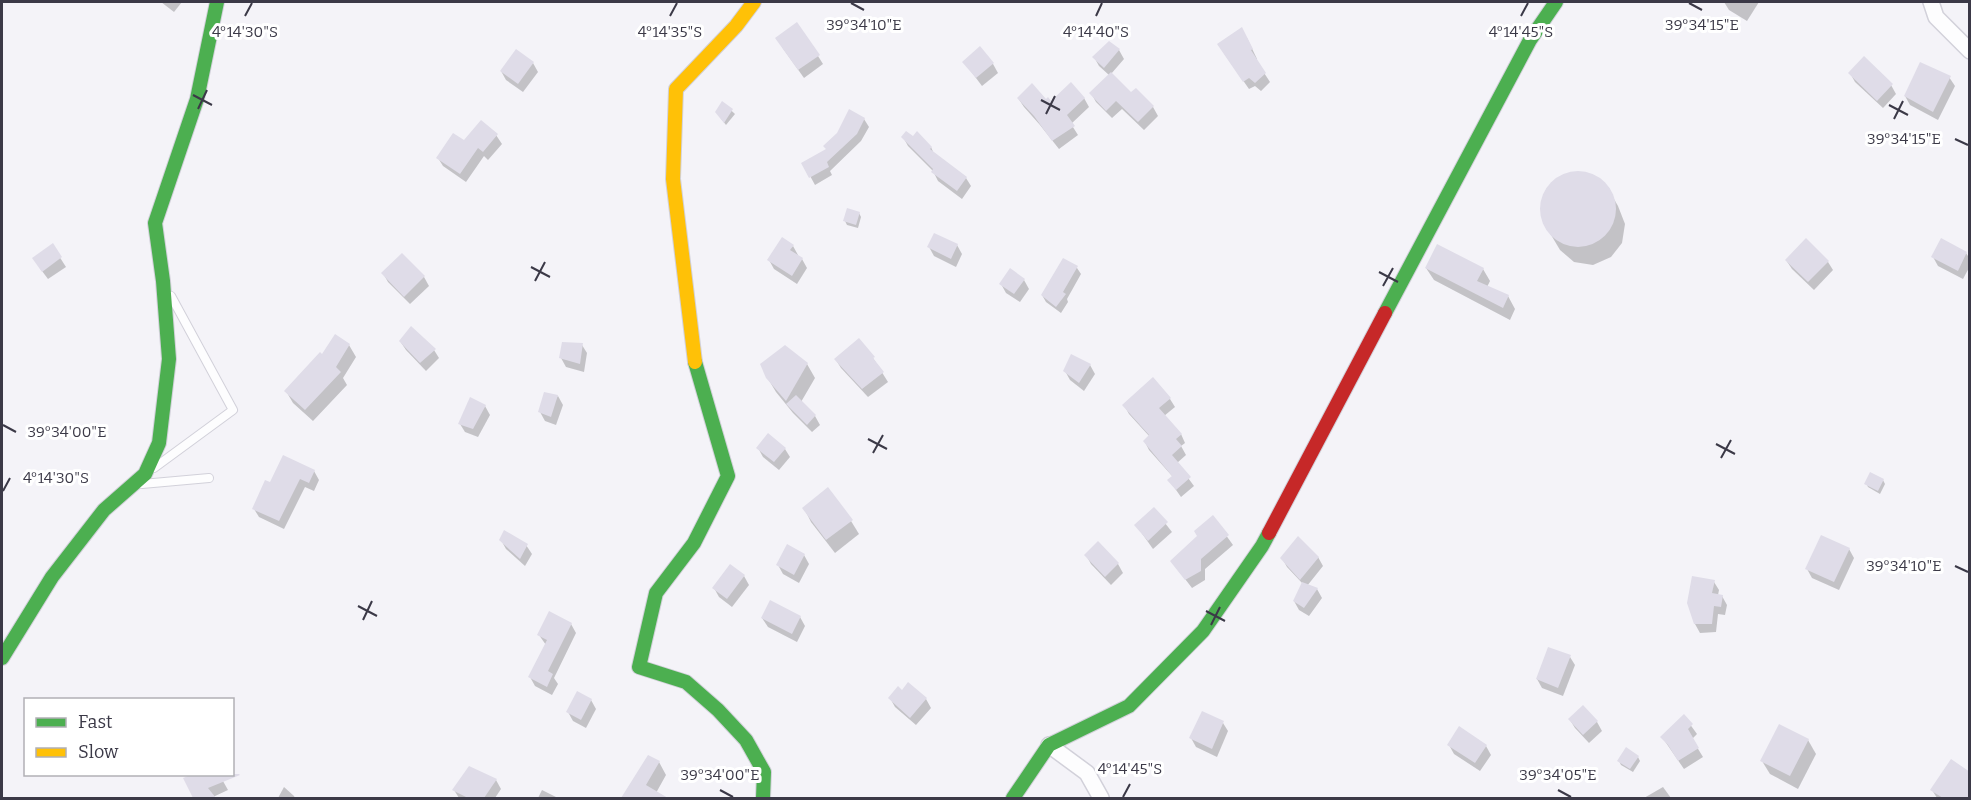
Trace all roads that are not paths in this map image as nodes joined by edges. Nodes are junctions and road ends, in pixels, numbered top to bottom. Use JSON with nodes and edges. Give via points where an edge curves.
{"nodes":[{"id":1,"x":218,"y":2,"type":"edge"},
{"id":2,"x":754,"y":2,"type":"edge"},
{"id":3,"x":1556,"y":2,"type":"edge"},
{"id":4,"x":1931,"y":2,"type":"edge"},
{"id":5,"x":1970,"y":51,"type":"edge"},
{"id":6,"x":163,"y":281,"type":"junction"},
{"id":7,"x":145,"y":474,"type":"junction"},
{"id":8,"x":209,"y":478,"type":"dead end"},
{"id":9,"x":132,"y":485,"type":"junction"},
{"id":10,"x":2,"y":658,"type":"edge"},
{"id":11,"x":1049,"y":745,"type":"junction"},
{"id":12,"x":763,"y":798,"type":"edge"},
{"id":13,"x":1013,"y":798,"type":"edge"},
{"id":14,"x":1101,"y":798,"type":"edge"}],
"edges":[{"from":1,"to":6,"type":"street","via":[[197,99],[155,223]]},
{"from":2,"to":12,"type":"street","via":[[676,89],[673,179],[693,355],[728,476],[694,543],[656,593],[639,668],[686,682],[718,710],[746,740],[764,772]]},
{"from":3,"to":11,"type":"street","via":[[1530,40],[1474,143],[1262,546],[1203,631],[1129,706]]},
{"from":4,"to":5,"type":"street","via":[[1936,17]]},
{"from":6,"to":7,"type":"street","via":[[169,359],[159,443]]},
{"from":6,"to":7,"type":"lane","via":[[233,410]]},
{"from":7,"to":9,"type":"street"},
{"from":8,"to":9,"type":"lane"},
{"from":9,"to":10,"type":"street","via":[[104,510],[52,577]]},
{"from":11,"to":13,"type":"street"},
{"from":11,"to":14,"type":"street","via":[[1087,774]]}]}
